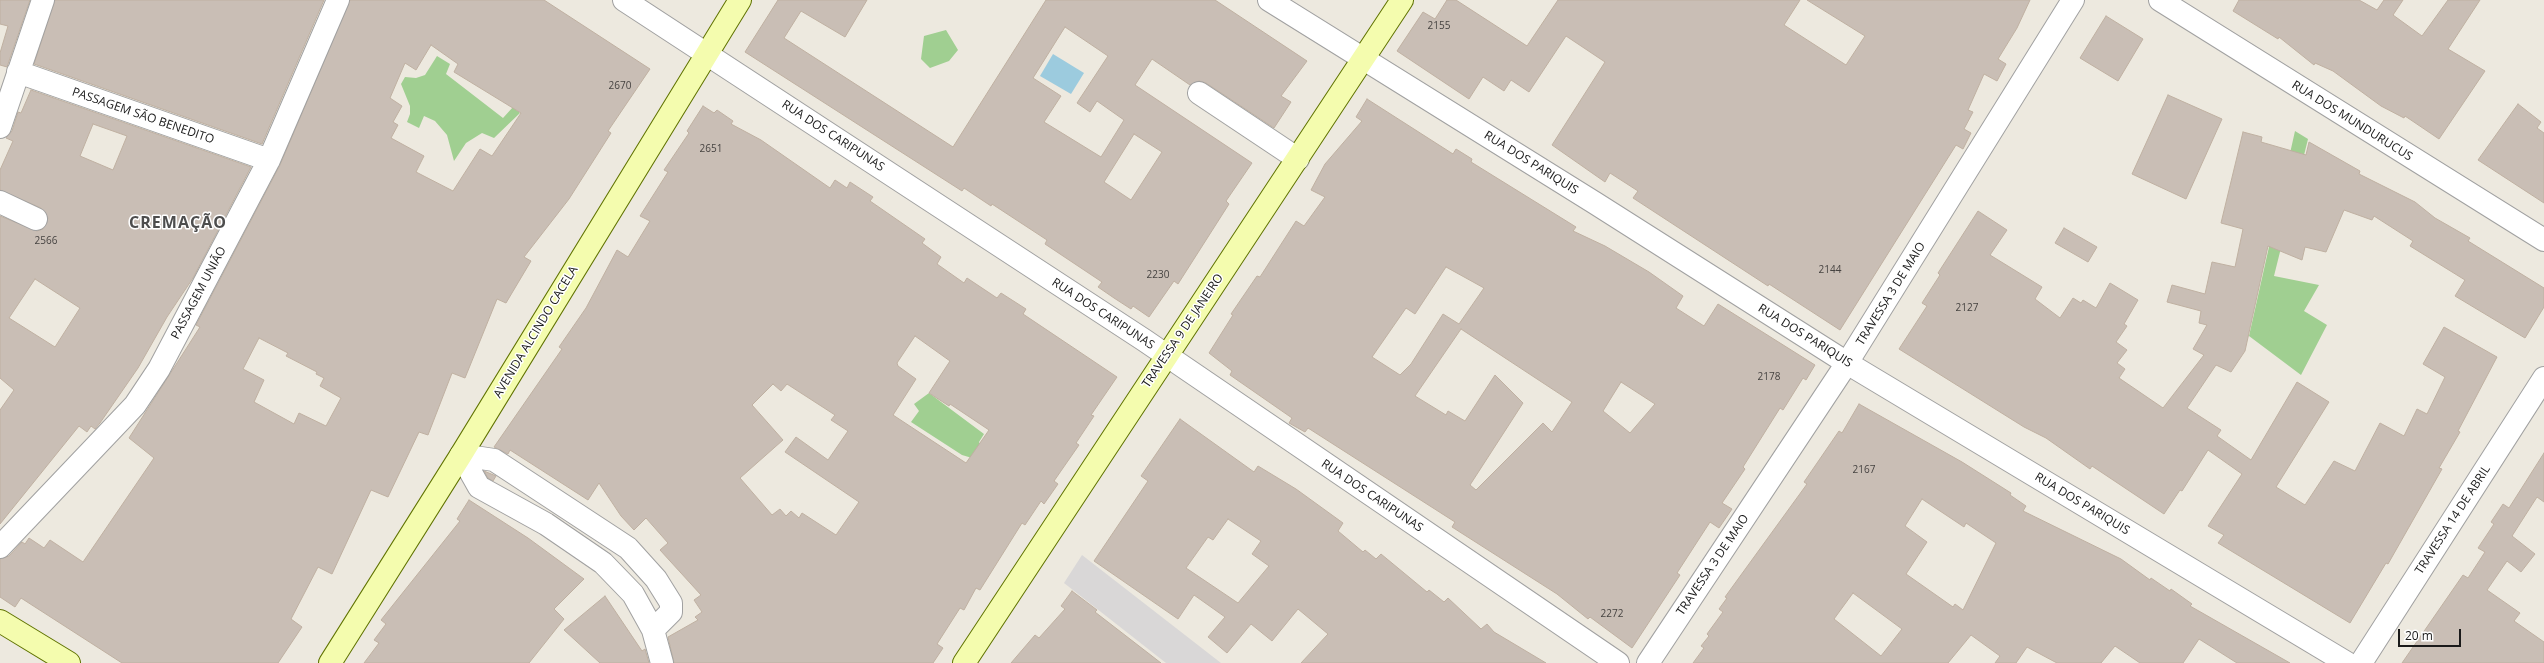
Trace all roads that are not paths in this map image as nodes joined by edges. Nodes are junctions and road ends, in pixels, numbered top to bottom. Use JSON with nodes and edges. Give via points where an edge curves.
{"nodes":[{"id":1,"x":43,"y":0,"type":"edge"},
{"id":2,"x":338,"y":0,"type":"edge"},
{"id":3,"x":624,"y":0,"type":"edge"},
{"id":4,"x":740,"y":0,"type":"edge"},
{"id":5,"x":1269,"y":0,"type":"edge"},
{"id":6,"x":1402,"y":0,"type":"edge"},
{"id":7,"x":2073,"y":0,"type":"edge"},
{"id":8,"x":2160,"y":0,"type":"edge"},
{"id":9,"x":706,"y":53,"type":"junction"},
{"id":10,"x":1362,"y":60,"type":"junction"},
{"id":11,"x":18,"y":72,"type":"junction"},
{"id":12,"x":1199,"y":93,"type":"dead end"},
{"id":13,"x":0,"y":127,"type":"edge"},
{"id":14,"x":1298,"y":159,"type":"junction"},
{"id":15,"x":269,"y":160,"type":"junction"},
{"id":16,"x":0,"y":202,"type":"edge"},
{"id":17,"x":36,"y":219,"type":"dead end"},
{"id":18,"x":2544,"y":240,"type":"edge"},
{"id":19,"x":1166,"y":356,"type":"junction"},
{"id":20,"x":1847,"y":364,"type":"junction"},
{"id":21,"x":2544,"y":378,"type":"edge"},
{"id":22,"x":461,"y":455,"type":"junction"},
{"id":23,"x":0,"y":547,"type":"edge"},
{"id":24,"x":0,"y":621,"type":"edge"},
{"id":25,"x":653,"y":630,"type":"junction"},
{"id":26,"x":69,"y":663,"type":"edge"},
{"id":27,"x":330,"y":663,"type":"edge"},
{"id":28,"x":662,"y":663,"type":"edge"},
{"id":29,"x":964,"y":663,"type":"edge"},
{"id":30,"x":1618,"y":663,"type":"edge"},
{"id":31,"x":1648,"y":663,"type":"edge"},
{"id":32,"x":2347,"y":663,"type":"edge"},
{"id":33,"x":2361,"y":663,"type":"edge"}],
"edges":[{"from":1,"to":11,"type":"street"},
{"from":2,"to":15,"type":"street","name":"PASSAGEM UNIÃO"},
{"from":3,"to":9,"type":"street","name":"RUA DOS CARIPUNAS"},
{"from":4,"to":9,"type":"main road","name":"AVENIDA ALCINDO CACELA"},
{"from":5,"to":10,"type":"street","name":"RUA DOS PARIQUIS"},
{"from":6,"to":10,"type":"main road","name":"TRAVESSA 9 DE JANEIRO"},
{"from":7,"to":20,"type":"street","name":"TRAVESSA 3 DE MAIO"},
{"from":8,"to":18,"type":"street","name":"RUA DOS MUNDURUCUS"},
{"from":9,"to":19,"type":"street","name":"RUA DOS CARIPUNAS"},
{"from":9,"to":22,"type":"main road","name":"AVENIDA ALCINDO CACELA"},
{"from":10,"to":14,"type":"main road","name":"TRAVESSA 9 DE JANEIRO"},
{"from":10,"to":20,"type":"street","name":"RUA DOS PARIQUIS","via":[[1595,203]]},
{"from":11,"to":13,"type":"street"},
{"from":11,"to":15,"type":"street","name":"PASSAGEM SÃO BENEDITO"},
{"from":12,"to":14,"type":"street"},
{"from":14,"to":19,"type":"main road","name":"TRAVESSA 9 DE JANEIRO"},
{"from":15,"to":23,"type":"street","name":"PASSAGEM UNIÃO","via":[[159,369],[135,405]]},
{"from":16,"to":17,"type":"street"},
{"from":19,"to":29,"type":"main road","name":"TRAVESSA 9 DE JANEIRO"},
{"from":19,"to":30,"type":"street","name":"RUA DOS CARIPUNAS"},
{"from":20,"to":31,"type":"street","name":"TRAVESSA 3 DE MAIO"},
{"from":20,"to":32,"type":"street","name":"RUA DOS PARIQUIS"},
{"from":21,"to":33,"type":"street","name":"TRAVESSA 14 DE ABRIL"},
{"from":22,"to":25,"type":"street","via":[[479,487],[546,524],[603,563],[633,594]]},
{"from":22,"to":25,"type":"street","via":[[494,460],[628,548],[656,579],[671,603],[671,612]]},
{"from":22,"to":27,"type":"main road","name":"AVENIDA ALCINDO CACELA"},
{"from":24,"to":26,"type":"main road"},
{"from":25,"to":28,"type":"street"}]}
